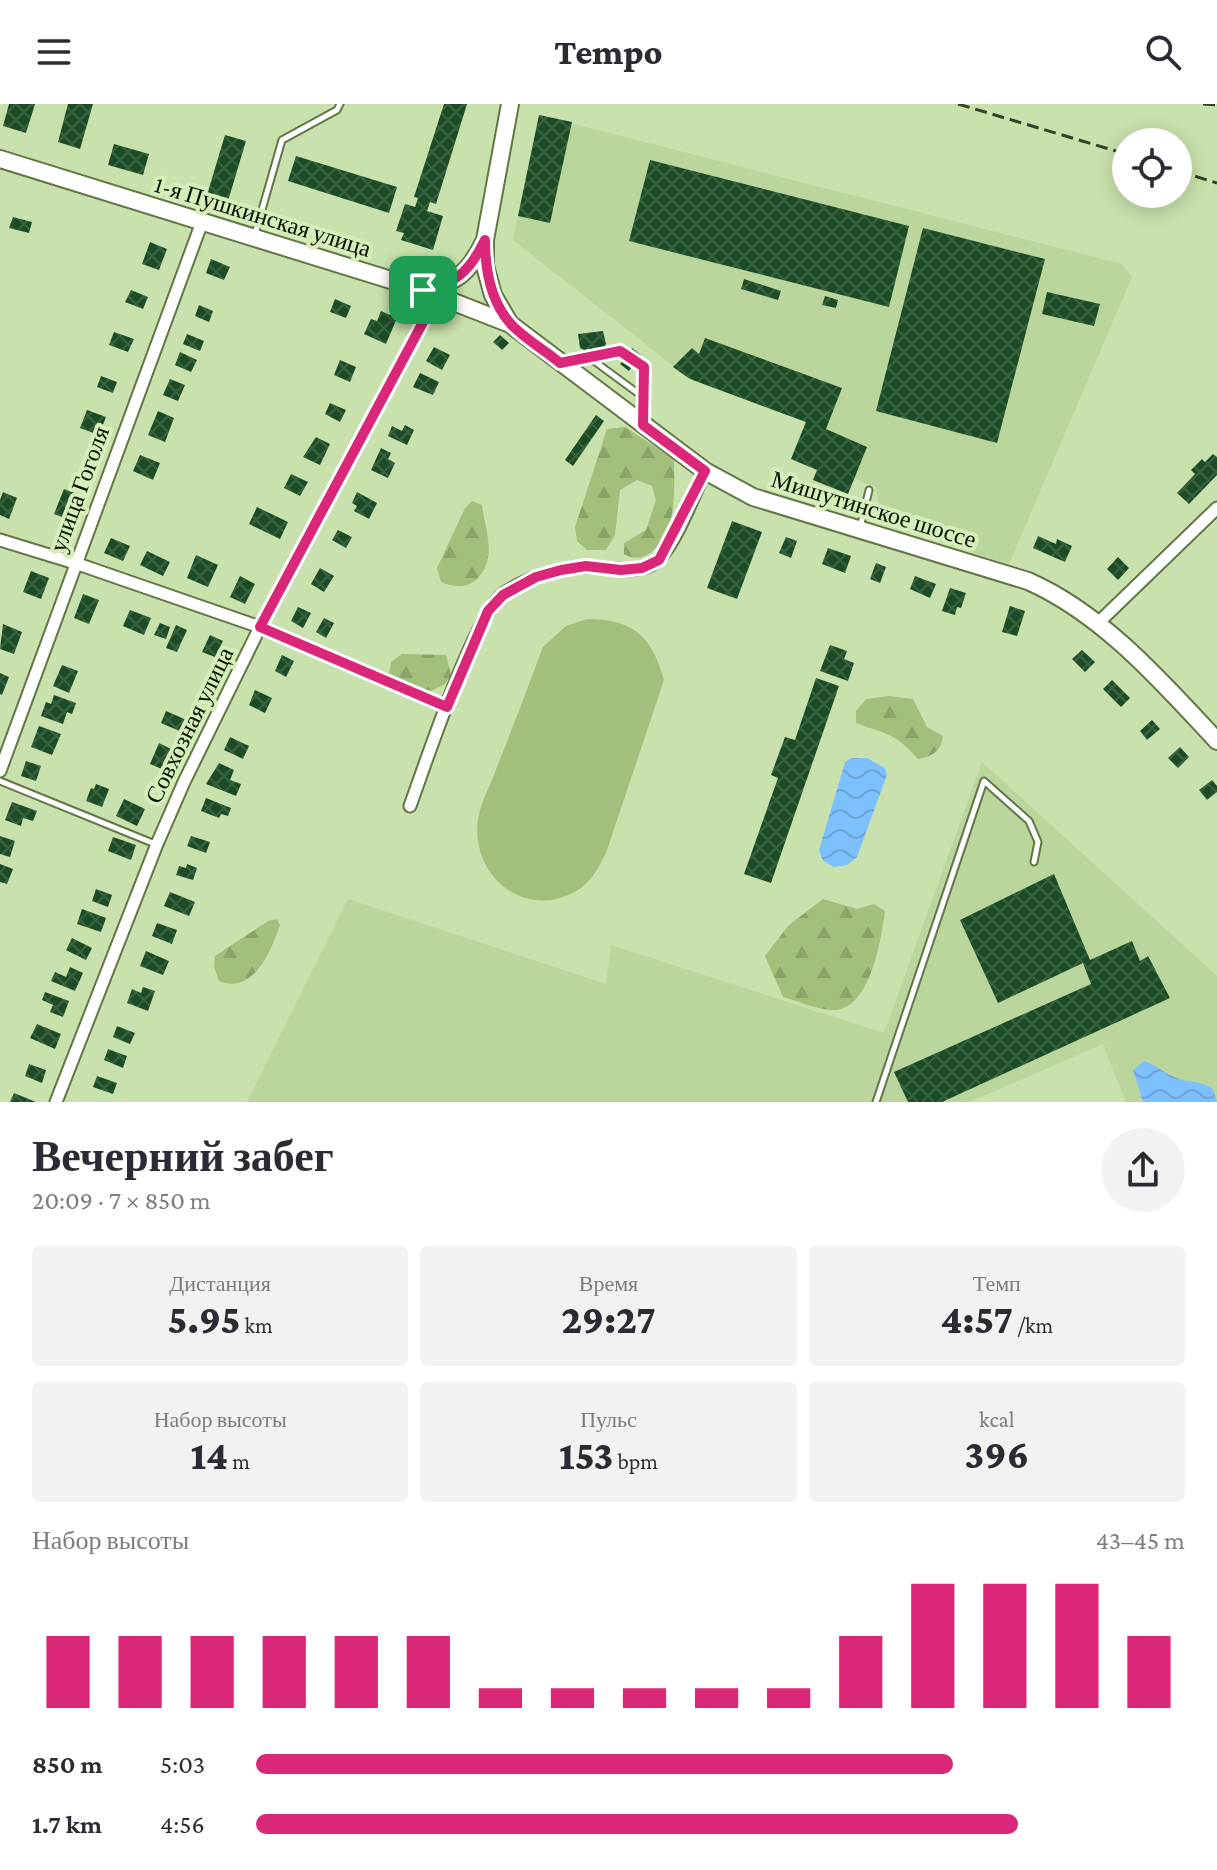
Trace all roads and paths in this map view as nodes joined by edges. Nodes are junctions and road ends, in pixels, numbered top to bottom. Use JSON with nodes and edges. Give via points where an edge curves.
{"nodes":[{"id":1,"x":340,"y":104,"type":"edge"},
{"id":2,"x":510,"y":104,"type":"edge"},
{"id":3,"x":0,"y":159,"type":"edge"},
{"id":4,"x":202,"y":222,"type":"junction"},
{"id":5,"x":254,"y":239,"type":"junction"},
{"id":6,"x":485,"y":240,"type":"junction"},
{"id":7,"x":430,"y":293,"type":"junction"},
{"id":8,"x":510,"y":324,"type":"junction"},
{"id":9,"x":589,"y":357,"type":"junction"},
{"id":10,"x":560,"y":363,"type":"junction"},
{"id":11,"x":644,"y":398,"type":"junction"},
{"id":12,"x":643,"y":425,"type":"junction"},
{"id":13,"x":705,"y":471,"type":"junction"},
{"id":14,"x":869,"y":490,"type":"dead end"},
{"id":15,"x":1217,"y":508,"type":"edge"},
{"id":16,"x":860,"y":529,"type":"junction"},
{"id":17,"x":0,"y":540,"type":"edge"},
{"id":18,"x":75,"y":563,"type":"junction"},
{"id":19,"x":1097,"y":624,"type":"junction"},
{"id":20,"x":260,"y":627,"type":"junction"},
{"id":21,"x":447,"y":707,"type":"junction"},
{"id":22,"x":1217,"y":741,"type":"edge"},
{"id":23,"x":0,"y":771,"type":"edge"},
{"id":24,"x":0,"y":781,"type":"edge"},
{"id":25,"x":410,"y":806,"type":"dead end"},
{"id":26,"x":157,"y":844,"type":"junction"},
{"id":27,"x":1034,"y":862,"type":"dead end"},
{"id":28,"x":56,"y":1102,"type":"edge"},
{"id":29,"x":876,"y":1102,"type":"edge"}],
"edges":[{"from":1,"to":5,"type":"lane","via":[[282,140]]},
{"from":2,"to":6,"type":"main road"},
{"from":3,"to":4,"type":"main road","name":"1-я Пушкинская улица"},
{"from":4,"to":5,"type":"main road","name":"1-я Пушкинская улица"},
{"from":4,"to":18,"type":"street","name":"улица Гоголя"},
{"from":5,"to":7,"type":"main road","name":"1-я Пушкинская улица"},
{"from":6,"to":7,"type":"main road","via":[[460,276]]},
{"from":6,"to":8,"type":"main road","via":[[493,295]]},
{"from":7,"to":8,"type":"main road","name":"1-я Пушкинская улица"},
{"from":7,"to":20,"type":"street","name":"Совхозная улица"},
{"from":8,"to":10,"type":"main road","name":"Мишутинское шоссе"},
{"from":9,"to":10,"type":"lane"},
{"from":9,"to":11,"type":"lane"},
{"from":9,"to":11,"type":"lane","via":[[620,351],[644,367]]},
{"from":10,"to":12,"type":"main road","name":"Мишутинское шоссе"},
{"from":11,"to":12,"type":"lane"},
{"from":12,"to":13,"type":"main road","name":"Мишутинское шоссе"},
{"from":13,"to":16,"type":"main road","name":"Мишутинское шоссе","via":[[753,497]]},
{"from":13,"to":21,"type":"street","via":[[659,560],[642,568],[561,570],[503,595],[488,611]]},
{"from":14,"to":16,"type":"lane"},
{"from":15,"to":19,"type":"street"},
{"from":16,"to":19,"type":"main road","name":"Мишутинское шоссе","via":[[1028,581]]},
{"from":17,"to":18,"type":"street"},
{"from":18,"to":20,"type":"street"},
{"from":18,"to":23,"type":"street","name":"улица Гоголя"},
{"from":19,"to":22,"type":"main road","name":"Мишутинское шоссе"},
{"from":20,"to":21,"type":"street"},
{"from":20,"to":26,"type":"street","name":"Совхозная улица"},
{"from":21,"to":25,"type":"street"},
{"from":24,"to":26,"type":"lane"},
{"from":26,"to":28,"type":"street","name":"Совхозная улица"},
{"from":27,"to":29,"type":"lane","via":[[1038,842],[1029,821],[984,781]]}]}
